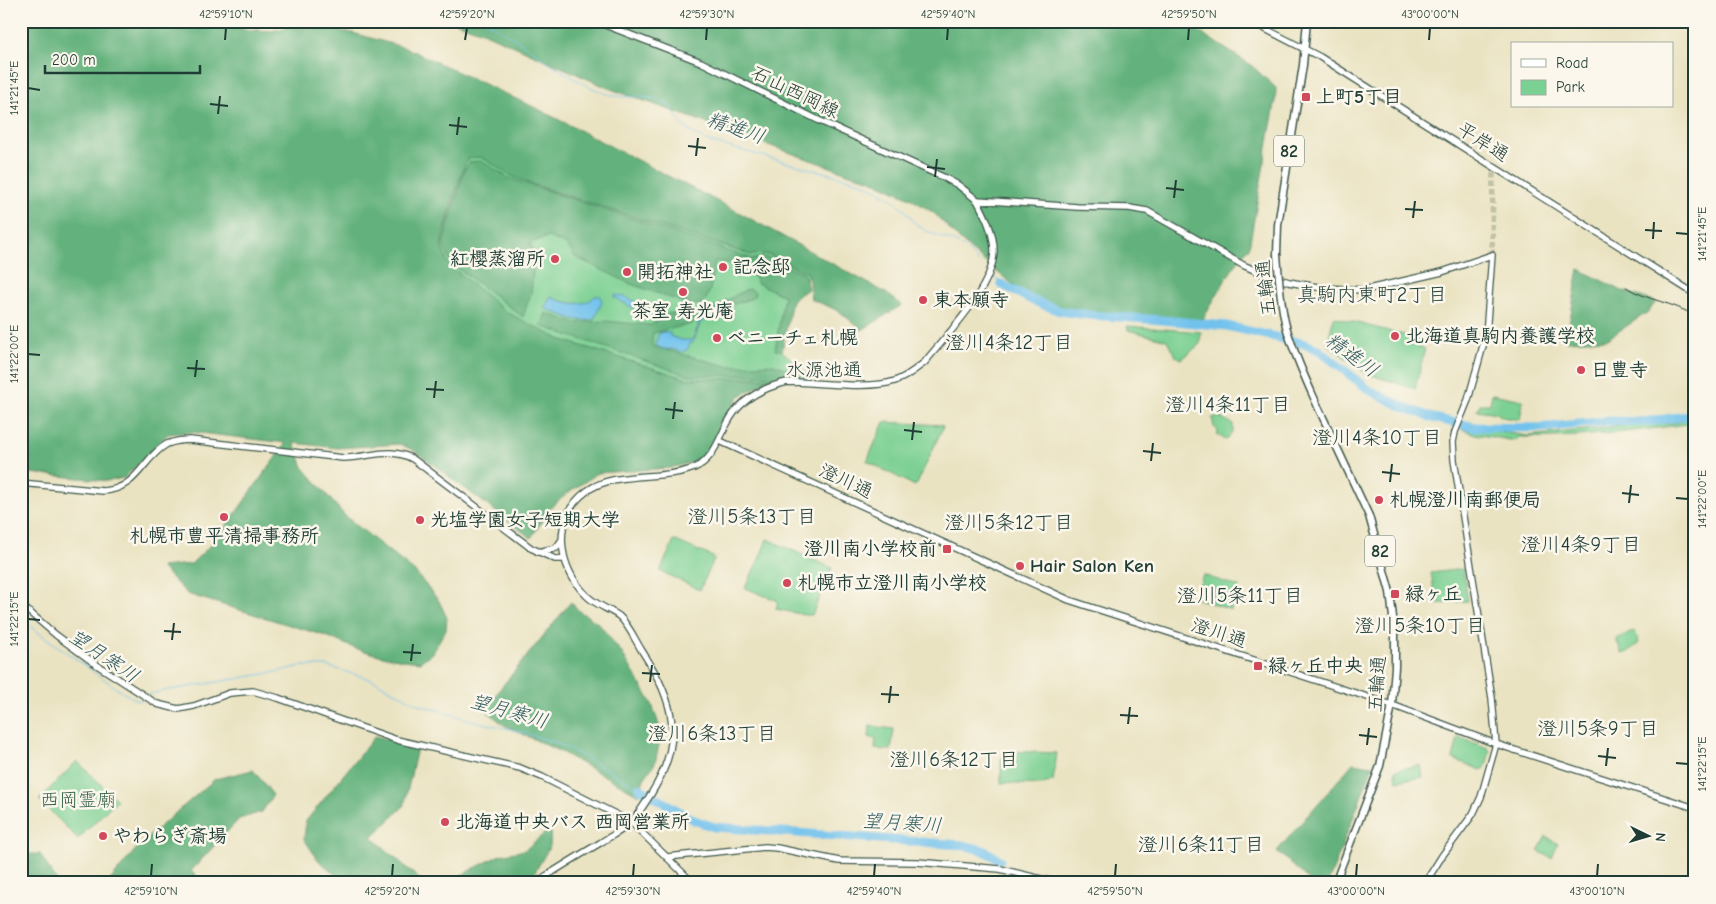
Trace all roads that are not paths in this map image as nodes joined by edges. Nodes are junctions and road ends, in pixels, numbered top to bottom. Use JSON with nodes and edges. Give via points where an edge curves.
{"nodes":[{"id":1,"x":595,"y":21,"type":"edge"},
{"id":2,"x":1250,"y":21,"type":"edge"},
{"id":3,"x":1307,"y":21,"type":"edge"},
{"id":4,"x":1304,"y":48,"type":"junction"},
{"id":5,"x":977,"y":200,"type":"junction"},
{"id":6,"x":1695,"y":294,"type":"edge"},
{"id":7,"x":720,"y":441,"type":"junction"},
{"id":8,"x":21,"y":483,"type":"edge"},
{"id":9,"x":562,"y":541,"type":"junction"},
{"id":10,"x":538,"y":552,"type":"junction"},
{"id":11,"x":564,"y":559,"type":"junction"},
{"id":12,"x":21,"y":605,"type":"edge"},
{"id":13,"x":1392,"y":705,"type":"junction"},
{"id":14,"x":1496,"y":744,"type":"junction"},
{"id":15,"x":1695,"y":808,"type":"edge"},
{"id":16,"x":631,"y":822,"type":"junction"},
{"id":17,"x":667,"y":856,"type":"junction"},
{"id":18,"x":536,"y":883,"type":"edge"},
{"id":19,"x":693,"y":883,"type":"edge"},
{"id":20,"x":1057,"y":883,"type":"edge"},
{"id":21,"x":1336,"y":883,"type":"edge"},
{"id":22,"x":1425,"y":883,"type":"edge"}],
"edges":[{"from":1,"to":5,"type":"street","name":"石山西岡線","via":[[701,62],[945,178]]},
{"from":2,"to":4,"type":"street","name":"平岸通"},
{"from":3,"to":4,"type":"main road","name":"五輪通","number":"82"},
{"from":4,"to":6,"type":"street","name":"平岸通"},
{"from":4,"to":13,"type":"main road","name":"五輪通","number":"82","bridge":true,"via":[[1279,217],[1280,292],[1286,325],[1300,368],[1369,516],[1383,561],[1395,634]]},
{"from":5,"to":7,"type":"street","name":"水源池通","via":[[988,220],[994,250],[992,266],[978,295],[925,362],[905,376],[878,385],[787,382],[773,386],[749,398],[738,408]]},
{"from":5,"to":14,"type":"street","via":[[1147,211],[1243,265],[1263,274],[1311,286],[1364,290],[1442,272],[1492,255],[1486,335],[1453,442],[1492,698]]},
{"from":7,"to":9,"type":"street","name":"水源池通","via":[[711,455],[696,467],[671,474],[608,482],[587,491],[566,516]]},
{"from":7,"to":13,"type":"street","name":"澄川通","via":[[1069,600]]},
{"from":8,"to":10,"type":"street","via":[[114,491],[125,486],[166,445],[178,440],[343,458],[398,453],[413,459]]},
{"from":9,"to":10,"type":"street","via":[[556,548]]},
{"from":9,"to":11,"type":"street","name":"水源池通"},
{"from":10,"to":11,"type":"street"},
{"from":11,"to":16,"type":"street","name":"水源池通","via":[[574,580],[587,596],[624,623],[664,690],[673,725],[666,766]]},
{"from":12,"to":16,"type":"street","via":[[56,635],[158,704],[178,709],[230,693],[262,693],[397,740],[520,768]]},
{"from":13,"to":14,"type":"street","name":"澄川通"},
{"from":13,"to":21,"type":"main road","name":"五輪通","number":"82","via":[[1380,766]]},
{"from":14,"to":15,"type":"street","name":"澄川通"},
{"from":14,"to":22,"type":"street","via":[[1473,814]]},
{"from":16,"to":17,"type":"street"},
{"from":16,"to":18,"type":"street","name":"水源池通"},
{"from":17,"to":19,"type":"street"},
{"from":17,"to":20,"type":"street","via":[[771,847],[839,861],[917,862],[1000,869]]}]}
